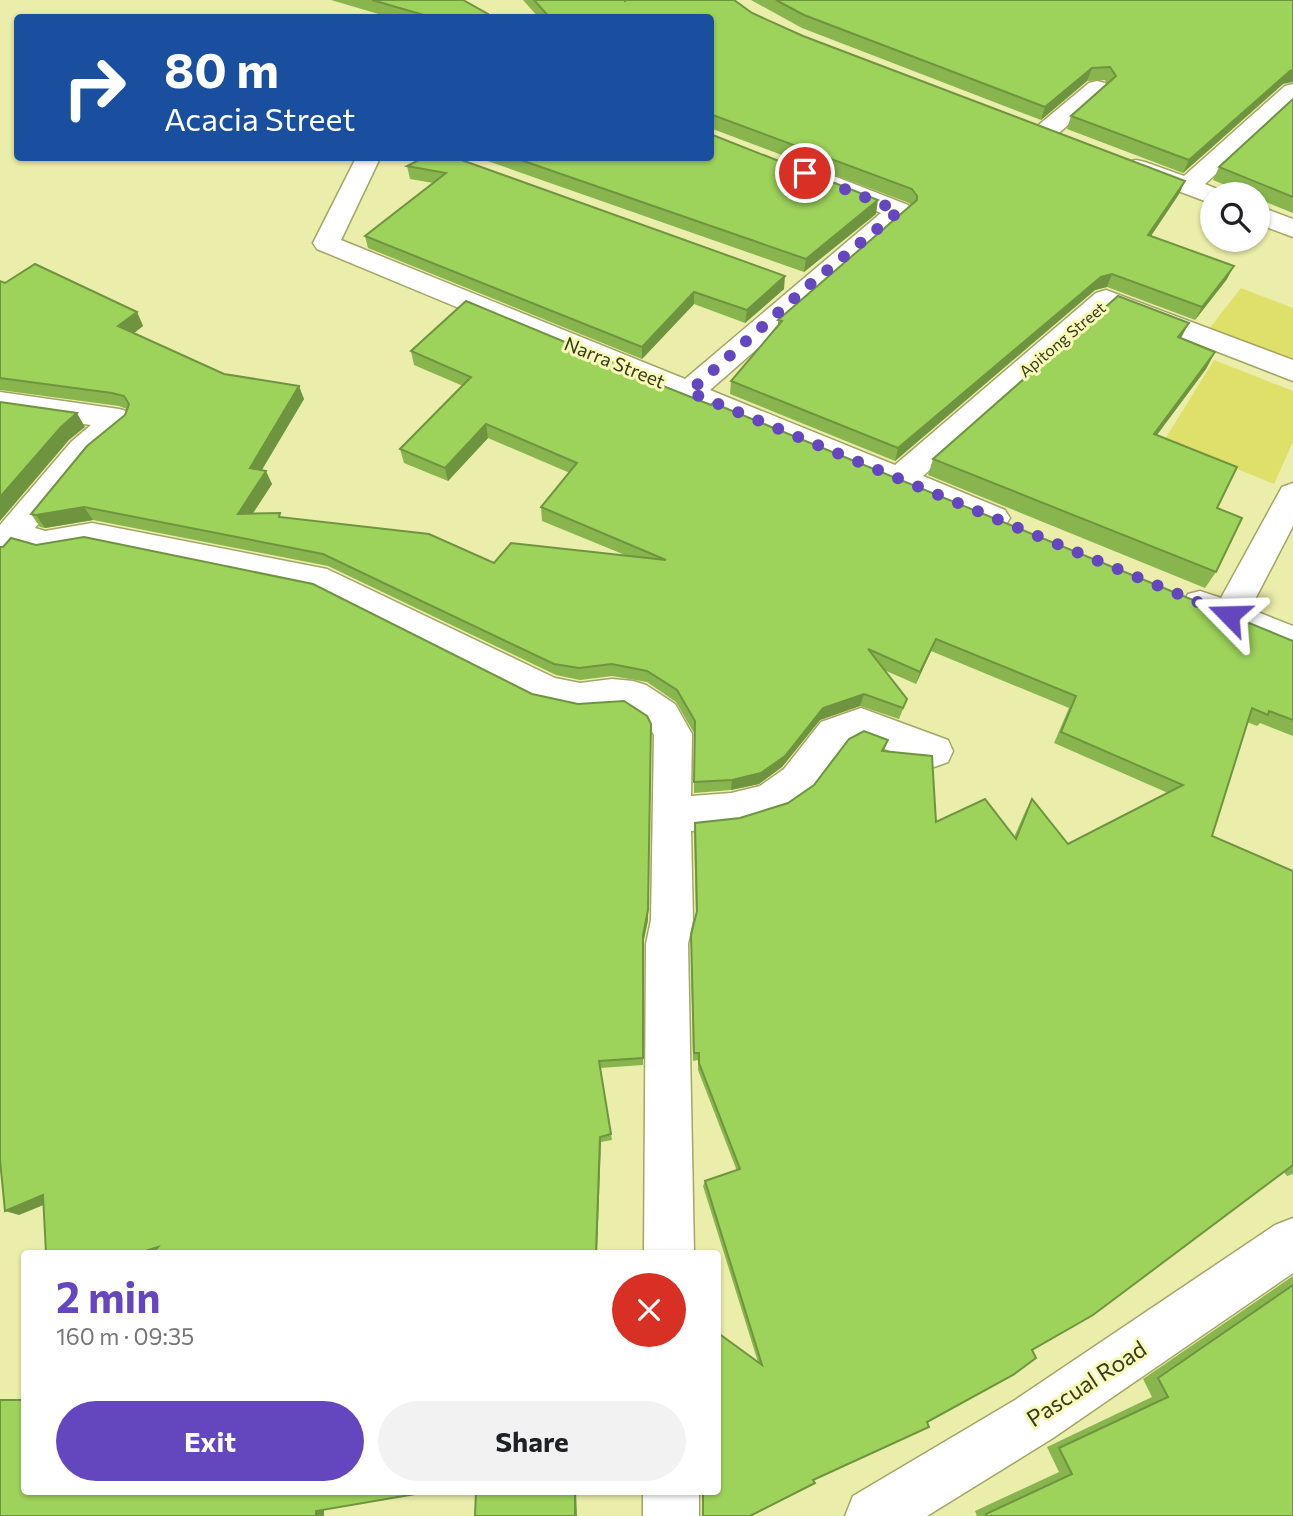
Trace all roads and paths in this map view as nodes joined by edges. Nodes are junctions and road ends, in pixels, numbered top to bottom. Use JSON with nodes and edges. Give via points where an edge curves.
{"nodes":[{"id":1,"x":1097,"y":88,"type":"edge"},
{"id":2,"x":1293,"y":91,"type":"edge"},
{"id":3,"x":1020,"y":124,"type":"edge"},
{"id":4,"x":1044,"y":133,"type":"junction"},
{"id":5,"x":1068,"y":142,"type":"edge"},
{"id":6,"x":1116,"y":160,"type":"edge"},
{"id":7,"x":367,"y":161,"type":"edge"},
{"id":8,"x":811,"y":176,"type":"edge"},
{"id":9,"x":1188,"y":186,"type":"junction"},
{"id":10,"x":1200,"y":191,"type":"edge"},
{"id":11,"x":1270,"y":219,"type":"edge"},
{"id":12,"x":1293,"y":229,"type":"edge"},
{"id":13,"x":1293,"y":372,"type":"edge"},
{"id":14,"x":689,"y":392,"type":"junction"},
{"id":15,"x":0,"y":402,"type":"edge"},
{"id":16,"x":898,"y":479,"type":"junction"},
{"id":17,"x":1293,"y":495,"type":"edge"},
{"id":18,"x":1026,"y":531,"type":"edge"},
{"id":19,"x":5,"y":541,"type":"edge"},
{"id":20,"x":1178,"y":594,"type":"edge"},
{"id":21,"x":1229,"y":615,"type":"junction"},
{"id":22,"x":1293,"y":640,"type":"edge"},
{"id":23,"x":934,"y":751,"type":"dead end"},
{"id":24,"x":671,"y":814,"type":"junction"},
{"id":25,"x":1293,"y":1242,"type":"edge"},
{"id":26,"x":669,"y":1250,"type":"edge"},
{"id":27,"x":671,"y":1495,"type":"edge"},
{"id":28,"x":671,"y":1516,"type":"edge"},
{"id":29,"x":873,"y":1516,"type":"edge"}],
"edges":[{"from":1,"to":4,"type":"street"},
{"from":2,"to":9,"type":"street"},
{"from":3,"to":4,"type":"street"},
{"from":4,"to":5,"type":"street"},
{"from":6,"to":9,"type":"street"},
{"from":7,"to":14,"type":"street","name":"Narra Street","via":[[326,243]]},
{"from":8,"to":14,"type":"street","via":[[899,211],[796,281]]},
{"from":9,"to":10,"type":"street"},
{"from":11,"to":12,"type":"street"},
{"from":13,"to":16,"type":"street","name":"Apitong Street","via":[[1106,299]]},
{"from":14,"to":16,"type":"street","name":"Narra Street"},
{"from":15,"to":19,"type":"street","via":[[119,419],[82,450]]},
{"from":16,"to":18,"type":"street","name":"Narra Street"},
{"from":17,"to":21,"type":"street"},
{"from":19,"to":24,"type":"street","via":[[45,543],[92,535],[327,582],[548,691],[580,698],[634,696],[662,715],[673,734]]},
{"from":20,"to":21,"type":"street"},
{"from":21,"to":22,"type":"street"},
{"from":23,"to":24,"type":"street","via":[[861,724],[850,725],[825,740],[787,790],[757,804],[722,812]]},
{"from":24,"to":26,"type":"street"},
{"from":25,"to":29,"type":"street","name":"Pascual Road","via":[[1126,1357]]},
{"from":27,"to":28,"type":"street"}]}
